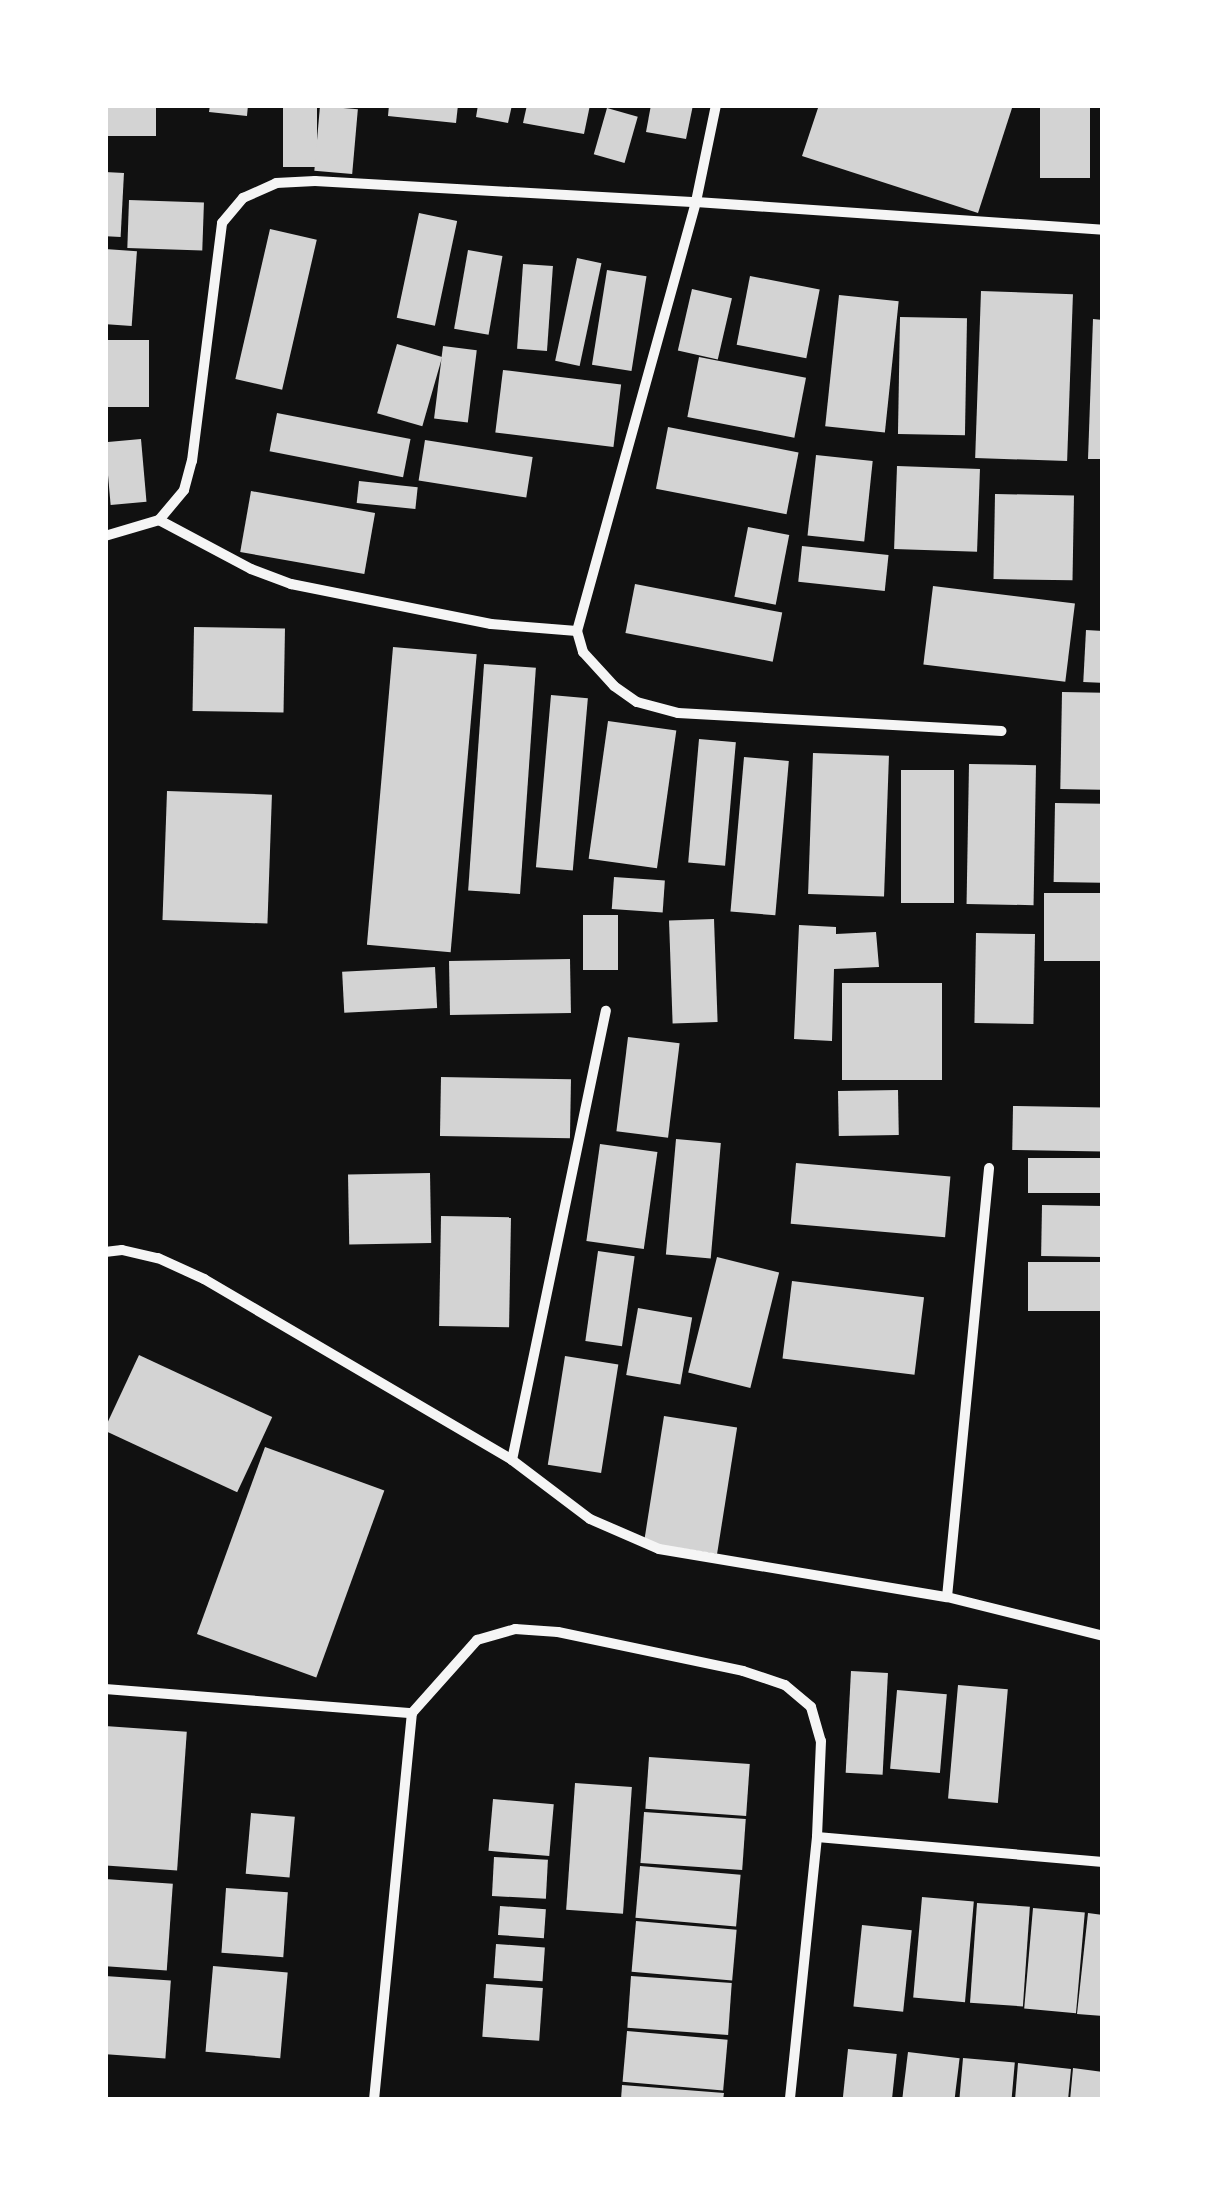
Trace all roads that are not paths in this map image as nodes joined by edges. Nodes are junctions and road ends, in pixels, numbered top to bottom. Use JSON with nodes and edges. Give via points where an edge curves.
{"nodes":[{"id":1,"x":716,"y":105,"type":"edge"},
{"id":2,"x":696,"y":202,"type":"junction"},
{"id":3,"x":1103,"y":230,"type":"edge"},
{"id":4,"x":159,"y":520,"type":"junction"},
{"id":5,"x":105,"y":536,"type":"edge"},
{"id":6,"x":578,"y":631,"type":"junction"},
{"id":7,"x":1000,"y":731,"type":"dead end"},
{"id":8,"x":606,"y":1010,"type":"dead end"},
{"id":9,"x":990,"y":1168,"type":"dead end"},
{"id":10,"x":105,"y":1252,"type":"edge"},
{"id":11,"x":512,"y":1460,"type":"junction"},
{"id":12,"x":947,"y":1597,"type":"junction"},
{"id":13,"x":1103,"y":1636,"type":"edge"},
{"id":14,"x":105,"y":1689,"type":"edge"},
{"id":15,"x":412,"y":1713,"type":"junction"},
{"id":16,"x":816,"y":1837,"type":"junction"},
{"id":17,"x":1103,"y":1862,"type":"edge"},
{"id":18,"x":374,"y":2100,"type":"edge"},
{"id":19,"x":790,"y":2100,"type":"edge"}],
"edges":[{"from":1,"to":2,"type":"street"},
{"from":2,"to":3,"type":"street"},
{"from":2,"to":4,"type":"street","via":[[315,181],[276,184],[243,198],[222,224],[192,461],[184,490]]},
{"from":2,"to":6,"type":"street"},
{"from":4,"to":5,"type":"street"},
{"from":4,"to":6,"type":"street","via":[[291,584],[490,624]]},
{"from":6,"to":7,"type":"street","via":[[583,652],[614,686],[637,702],[678,713]]},
{"from":8,"to":11,"type":"street"},
{"from":9,"to":12,"type":"street"},
{"from":10,"to":11,"type":"street","via":[[158,1258],[204,1279]]},
{"from":11,"to":12,"type":"street","via":[[590,1520],[659,1550]]},
{"from":12,"to":13,"type":"street"},
{"from":14,"to":15,"type":"street"},
{"from":15,"to":16,"type":"street","via":[[477,1640],[515,1629],[742,1671],[785,1685],[811,1707],[821,1742]]},
{"from":15,"to":18,"type":"street"},
{"from":16,"to":17,"type":"street"},
{"from":16,"to":19,"type":"street"}]}
